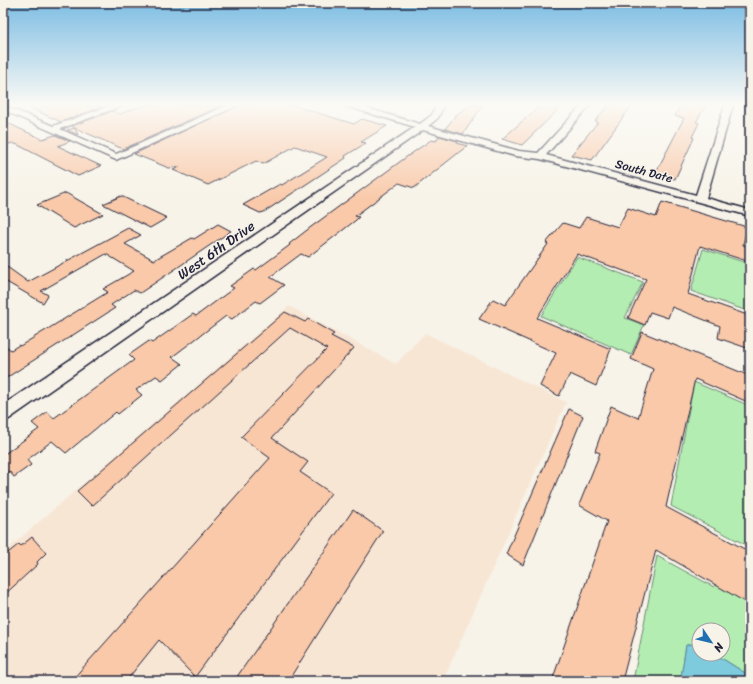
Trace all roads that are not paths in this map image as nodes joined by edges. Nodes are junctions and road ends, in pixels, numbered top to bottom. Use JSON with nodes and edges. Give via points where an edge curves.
{"nodes":[{"id":1,"x":71,"y":137,"type":"edge"},
{"id":2,"x":162,"y":137,"type":"edge"},
{"id":3,"x":407,"y":137,"type":"edge"},
{"id":4,"x":457,"y":137,"type":"edge"},
{"id":5,"x":557,"y":137,"type":"edge"},
{"id":6,"x":719,"y":137,"type":"edge"},
{"id":7,"x":540,"y":156,"type":"junction"},
{"id":8,"x":700,"y":199,"type":"junction"},
{"id":9,"x":750,"y":213,"type":"edge"},
{"id":10,"x":3,"y":414,"type":"edge"}],
"edges":[{"from":1,"to":2,"type":"street","via":[[116,157]]},
{"from":3,"to":10,"type":"street","name":"West 6th Drive"},
{"from":4,"to":7,"type":"street","name":"South Date","via":[[518,154]]},
{"from":5,"to":7,"type":"street"},
{"from":6,"to":8,"type":"street"},
{"from":7,"to":8,"type":"street","name":"South Date"},
{"from":8,"to":9,"type":"street","name":"South Date"}]}
